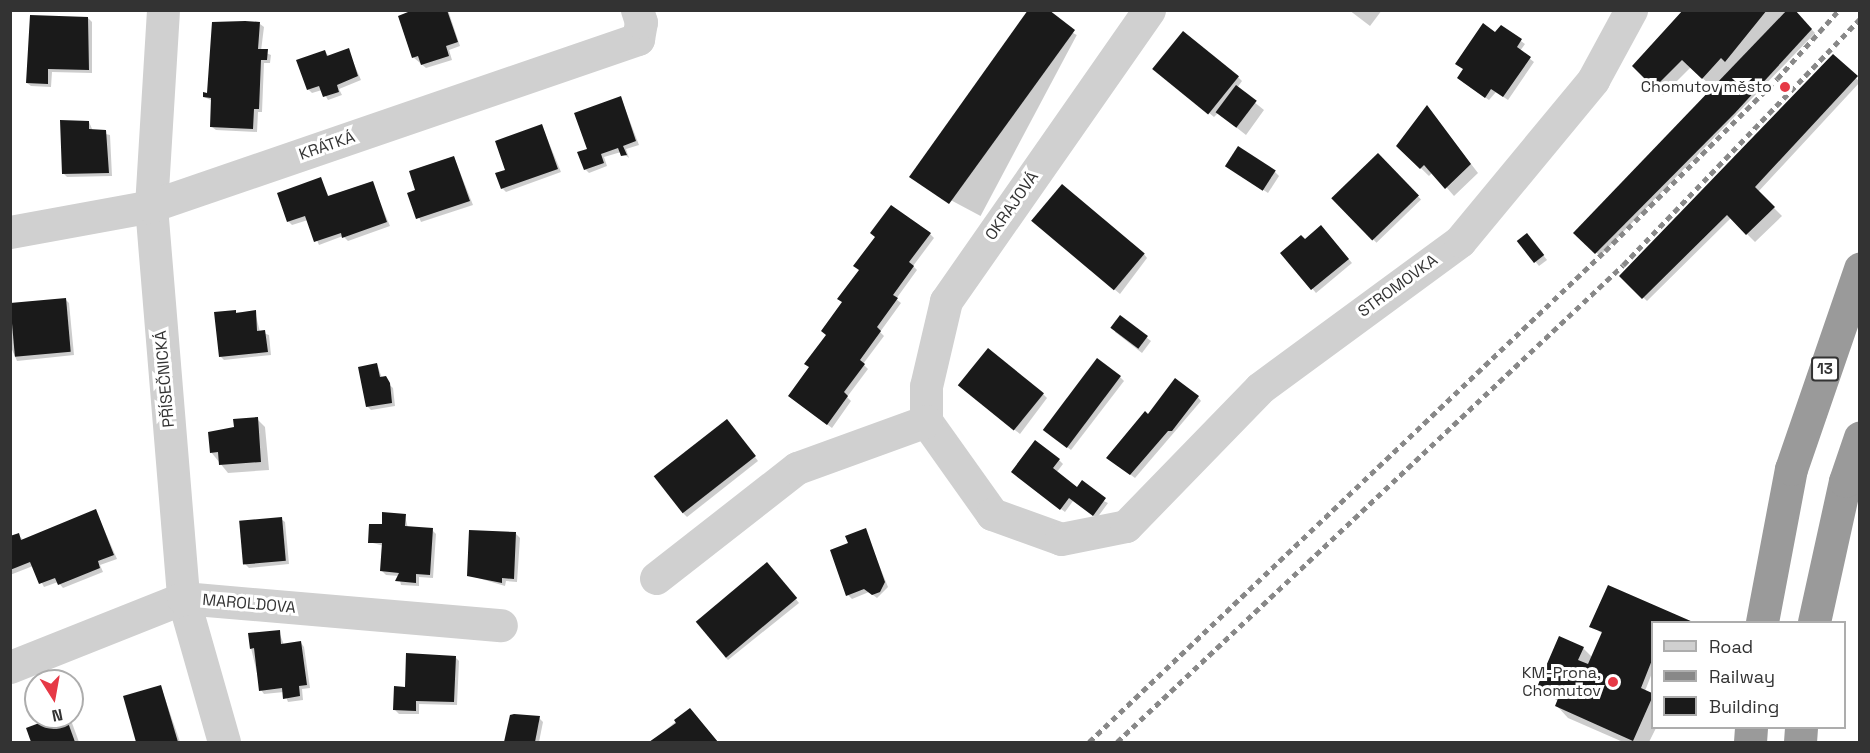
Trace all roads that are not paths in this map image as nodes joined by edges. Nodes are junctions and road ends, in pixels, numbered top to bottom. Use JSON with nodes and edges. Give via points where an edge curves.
{"nodes":[{"id":1,"x":163,"y":10,"type":"edge"},
{"id":2,"x":1149,"y":10,"type":"edge"},
{"id":3,"x":1632,"y":10,"type":"edge"},
{"id":4,"x":638,"y":25,"type":"edge"},
{"id":5,"x":152,"y":206,"type":"junction"},
{"id":6,"x":10,"y":232,"type":"edge"},
{"id":7,"x":1860,"y":269,"type":"edge"},
{"id":8,"x":926,"y":421,"type":"junction"},
{"id":9,"x":1860,"y":437,"type":"edge"},
{"id":10,"x":656,"y":578,"type":"dead end"},
{"id":11,"x":183,"y":598,"type":"junction"},
{"id":12,"x":1762,"y":621,"type":"edge"},
{"id":13,"x":1814,"y":621,"type":"edge"},
{"id":14,"x":501,"y":625,"type":"dead end"},
{"id":15,"x":10,"y":668,"type":"edge"},
{"id":16,"x":224,"y":742,"type":"edge"}],
"edges":[{"from":1,"to":5,"type":"street","name":"PŘÍSEČNICKÁ"},
{"from":2,"to":8,"type":"street","name":"OKRAJOVÁ","via":[[946,301],[926,386]]},
{"from":3,"to":8,"type":"street","name":"STROMOVKA","via":[[1593,80],[1460,241],[1260,388],[1126,526],[1061,539],[992,514]]},
{"from":4,"to":5,"type":"street","name":"KRÁTKÁ"},
{"from":5,"to":6,"type":"street","name":"KRÁTKÁ"},
{"from":5,"to":11,"type":"street","name":"PŘÍSEČNICKÁ"},
{"from":7,"to":12,"type":"highway","number":"13","via":[[1791,468]]},
{"from":8,"to":10,"type":"street","via":[[797,468]]},
{"from":9,"to":13,"type":"highway","via":[[1845,482]]},
{"from":11,"to":14,"type":"street","name":"MAROLDOVA"},
{"from":11,"to":15,"type":"street","name":"MAROLDOVA"},
{"from":11,"to":16,"type":"street","name":"PŘÍSEČNICKÁ"}]}
